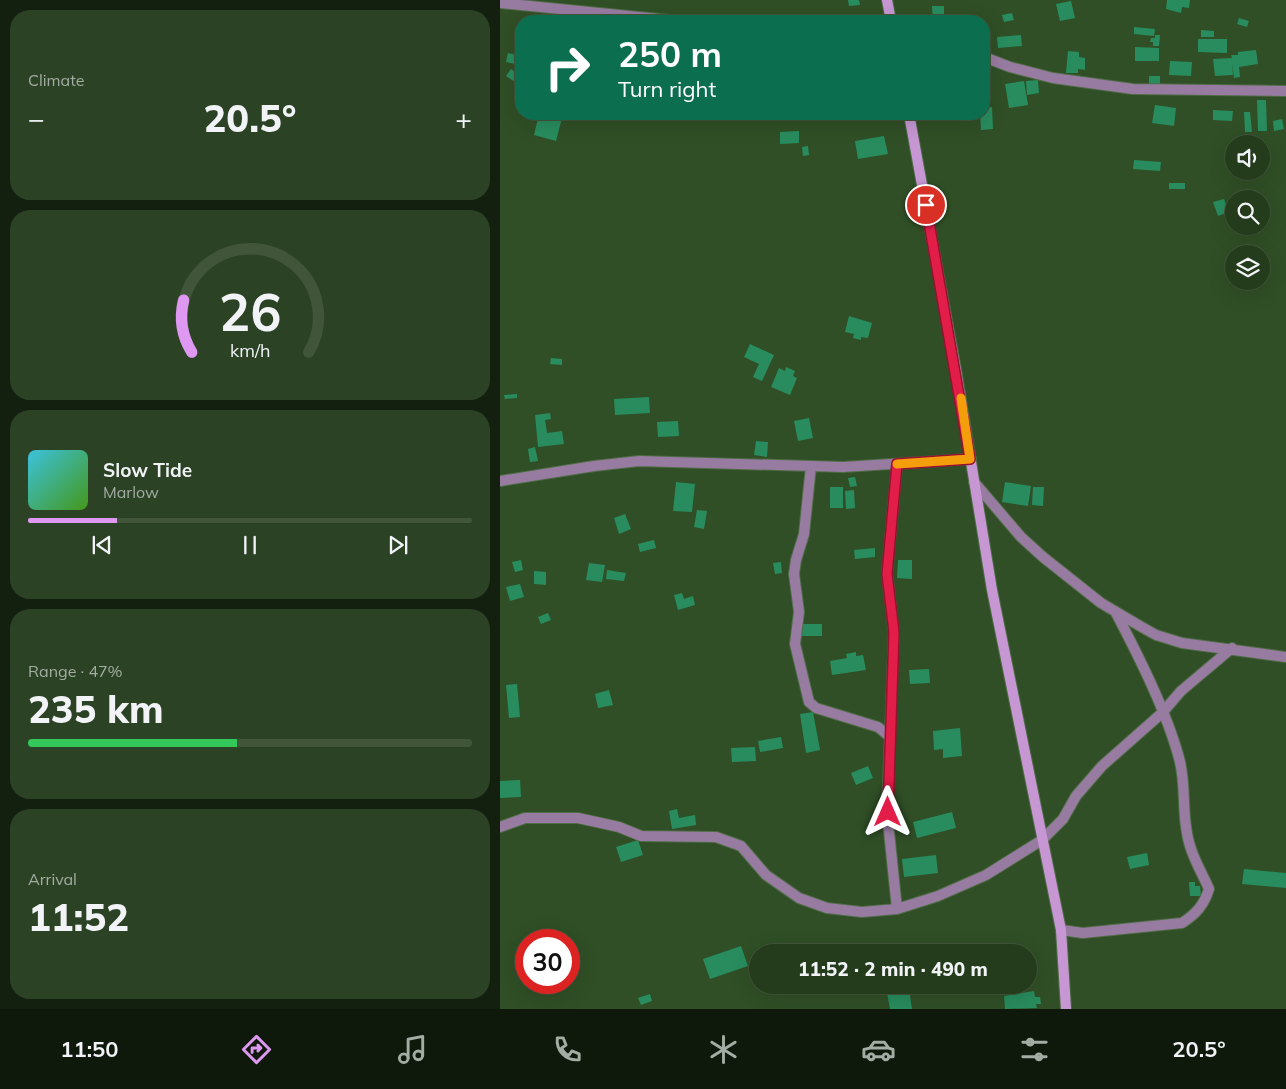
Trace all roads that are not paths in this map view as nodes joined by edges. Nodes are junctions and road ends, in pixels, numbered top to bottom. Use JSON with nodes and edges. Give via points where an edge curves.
{"nodes":[{"id":1,"x":887,"y":0,"type":"edge"},
{"id":2,"x":500,"y":3,"type":"edge"},
{"id":3,"x":620,"y":15,"type":"edge"},
{"id":4,"x":890,"y":15,"type":"edge"},
{"id":5,"x":990,"y":59,"type":"edge"},
{"id":6,"x":1286,"y":91,"type":"edge"},
{"id":7,"x":910,"y":120,"type":"edge"},
{"id":8,"x":970,"y":459,"type":"junction"},
{"id":9,"x":897,"y":464,"type":"junction"},
{"id":10,"x":811,"y":466,"type":"junction"},
{"id":11,"x":500,"y":481,"type":"edge"},
{"id":12,"x":974,"y":482,"type":"junction"},
{"id":13,"x":1116,"y":611,"type":"junction"},
{"id":14,"x":1232,"y":648,"type":"junction"},
{"id":15,"x":1286,"y":657,"type":"edge"},
{"id":16,"x":1162,"y":713,"type":"junction"},
{"id":17,"x":890,"y":738,"type":"junction"},
{"id":18,"x":500,"y":827,"type":"edge"},
{"id":19,"x":1042,"y":840,"type":"junction"},
{"id":20,"x":897,"y":909,"type":"junction"},
{"id":21,"x":1061,"y":930,"type":"junction"},
{"id":22,"x":1066,"y":1009,"type":"edge"}],
"edges":[{"from":1,"to":4,"type":"main road"},
{"from":2,"to":3,"type":"street"},
{"from":5,"to":6,"type":"street","via":[[1053,78],[1133,89]]},
{"from":7,"to":8,"type":"main road"},
{"from":8,"to":9,"type":"street"},
{"from":8,"to":12,"type":"main road"},
{"from":9,"to":10,"type":"street"},
{"from":9,"to":17,"type":"street","via":[[887,574],[894,632]]},
{"from":10,"to":11,"type":"street","via":[[639,462]]},
{"from":10,"to":17,"type":"street","via":[[804,534],[794,574],[799,612],[795,644],[805,690],[809,702],[816,708],[878,727]]},
{"from":12,"to":13,"type":"street","via":[[1021,537],[1043,557]]},
{"from":12,"to":19,"type":"main road"},
{"from":13,"to":14,"type":"street","via":[[1168,639]]},
{"from":13,"to":16,"type":"street"},
{"from":14,"to":15,"type":"street"},
{"from":14,"to":16,"type":"street","via":[[1181,691]]},
{"from":16,"to":19,"type":"street","via":[[1102,766],[1076,796],[1063,819]]},
{"from":16,"to":21,"type":"street","via":[[1179,758],[1187,833],[1192,854],[1209,890],[1206,899],[1196,914],[1182,923],[1092,932]]},
{"from":17,"to":20,"type":"street","via":[[888,812]]},
{"from":18,"to":20,"type":"street","via":[[526,818],[578,818],[619,827],[641,836],[716,837],[741,846],[766,875],[799,898],[827,908],[862,912]]},
{"from":19,"to":20,"type":"street","via":[[986,875]]},
{"from":19,"to":21,"type":"main road"},
{"from":21,"to":22,"type":"main road"}]}
